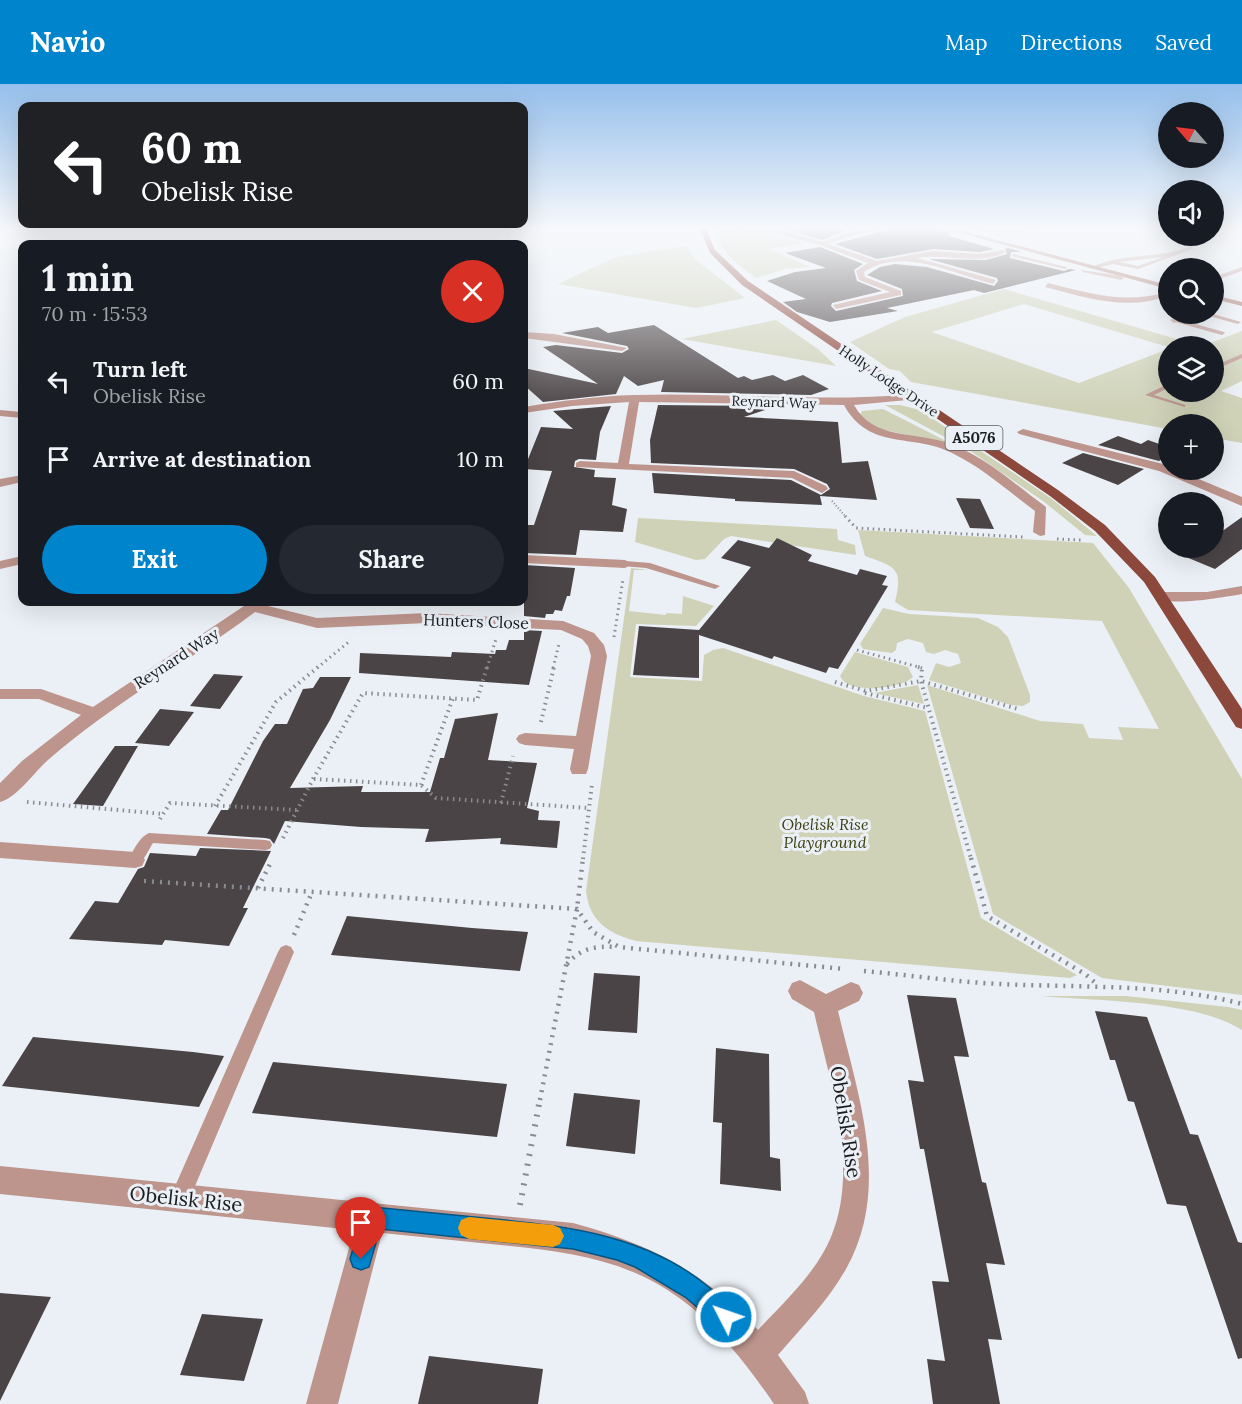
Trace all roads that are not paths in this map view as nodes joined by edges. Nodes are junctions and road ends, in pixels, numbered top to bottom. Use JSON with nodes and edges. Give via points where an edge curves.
{"nodes":[{"id":1,"x":752,"y":289,"type":"edge"},
{"id":2,"x":887,"y":289,"type":"edge"},
{"id":3,"x":1061,"y":289,"type":"edge"},
{"id":4,"x":1158,"y":298,"type":"edge"},
{"id":5,"x":1154,"y":300,"type":"junction"},
{"id":6,"x":1224,"y":300,"type":"edge"},
{"id":7,"x":1158,"y":301,"type":"edge"},
{"id":8,"x":1242,"y":304,"type":"edge"},
{"id":9,"x":836,"y":307,"type":"dead end"},
{"id":10,"x":1224,"y":318,"type":"edge"},
{"id":11,"x":1238,"y":322,"type":"dead end"},
{"id":12,"x":1189,"y":324,"type":"edge"},
{"id":13,"x":1222,"y":333,"type":"dead end"},
{"id":14,"x":528,"y":335,"type":"edge"},
{"id":15,"x":607,"y":346,"type":"junction"},
{"id":16,"x":622,"y":348,"type":"dead end"},
{"id":17,"x":599,"y":354,"type":"dead end"},
{"id":18,"x":1242,"y":356,"type":"edge"},
{"id":19,"x":1224,"y":364,"type":"edge"},
{"id":20,"x":1158,"y":390,"type":"edge"},
{"id":21,"x":914,"y":397,"type":"junction"},
{"id":22,"x":635,"y":398,"type":"junction"},
{"id":23,"x":1158,"y":398,"type":"edge"},
{"id":24,"x":1170,"y":402,"type":"edge"},
{"id":25,"x":848,"y":404,"type":"junction"},
{"id":26,"x":1183,"y":406,"type":"dead end"},
{"id":27,"x":528,"y":409,"type":"edge"},
{"id":28,"x":0,"y":413,"type":"edge"},
{"id":29,"x":18,"y":415,"type":"edge"},
{"id":30,"x":1023,"y":432,"type":"dead end"},
{"id":31,"x":580,"y":465,"type":"dead end"},
{"id":32,"x":623,"y":467,"type":"junction"},
{"id":33,"x":18,"y":479,"type":"edge"},
{"id":34,"x":0,"y":483,"type":"edge"},
{"id":35,"x":822,"y":489,"type":"road end"},
{"id":36,"x":1242,"y":502,"type":"edge"},
{"id":37,"x":1040,"y":532,"type":"dead end"},
{"id":38,"x":595,"y":547,"type":"dead end"},
{"id":39,"x":528,"y":559,"type":"edge"},
{"id":40,"x":18,"y":561,"type":"edge"},
{"id":41,"x":592,"y":562,"type":"junction"},
{"id":42,"x":625,"y":564,"type":"joint"},
{"id":43,"x":0,"y":565,"type":"edge"},
{"id":44,"x":715,"y":586,"type":"dead end"},
{"id":45,"x":1242,"y":590,"type":"edge"},
{"id":46,"x":1161,"y":596,"type":"junction"},
{"id":47,"x":252,"y":606,"type":"edge"},
{"id":48,"x":262,"y":606,"type":"edge"},
{"id":49,"x":0,"y":694,"type":"edge"},
{"id":50,"x":93,"y":713,"type":"junction"},
{"id":51,"x":1242,"y":723,"type":"edge"},
{"id":52,"x":531,"y":740,"type":"road end"},
{"id":53,"x":583,"y":743,"type":"junction"},
{"id":54,"x":579,"y":769,"type":"dead end"},
{"id":55,"x":0,"y":795,"type":"edge"},
{"id":56,"x":264,"y":845,"type":"dead end"},
{"id":57,"x":0,"y":850,"type":"edge"},
{"id":58,"x":135,"y":860,"type":"joint"},
{"id":59,"x":286,"y":952,"type":"dead end"},
{"id":60,"x":800,"y":991,"type":"dead end"},
{"id":61,"x":851,"y":993,"type":"dead end"},
{"id":62,"x":825,"y":1006,"type":"junction"},
{"id":63,"x":0,"y":1180,"type":"edge"},
{"id":64,"x":180,"y":1198,"type":"junction"},
{"id":65,"x":372,"y":1218,"type":"junction"},
{"id":66,"x":759,"y":1352,"type":"junction"},
{"id":67,"x":322,"y":1404,"type":"edge"},
{"id":68,"x":793,"y":1404,"type":"edge"}],
"edges":[{"from":1,"to":21,"type":"main road","name":"Holly Lodge Drive","number":"A5076"},
{"from":2,"to":9,"type":"street","via":[[898,293]]},
{"from":3,"to":5,"type":"street","via":[[1116,302]]},
{"from":4,"to":5,"type":"street"},
{"from":5,"to":7,"type":"street"},
{"from":6,"to":8,"type":"street"},
{"from":10,"to":11,"type":"lane"},
{"from":12,"to":13,"type":"lane"},
{"from":14,"to":15,"type":"street"},
{"from":15,"to":16,"type":"street"},
{"from":15,"to":17,"type":"street"},
{"from":18,"to":19,"type":"lane"},
{"from":20,"to":23,"type":"lane","via":[[1148,395]]},
{"from":21,"to":25,"type":"street","name":"Reynard Way"},
{"from":21,"to":46,"type":"main road","name":"Holly Lodge Drive","number":"A5076","via":[[1089,519],[1126,552]]},
{"from":22,"to":25,"type":"street","name":"Reynard Way"},
{"from":22,"to":27,"type":"street","name":"Reynard Way"},
{"from":22,"to":32,"type":"street"},
{"from":24,"to":26,"type":"lane"},
{"from":25,"to":37,"type":"street","name":"Holly Lodge Drive","via":[[855,419],[875,431],[959,452],[1041,510]]},
{"from":28,"to":29,"type":"street"},
{"from":30,"to":36,"type":"street","via":[[1043,445],[1163,468]]},
{"from":31,"to":32,"type":"street"},
{"from":32,"to":35,"type":"street","via":[[794,475]]},
{"from":33,"to":34,"type":"street"},
{"from":38,"to":41,"type":"street"},
{"from":39,"to":41,"type":"street"},
{"from":40,"to":43,"type":"street"},
{"from":41,"to":42,"type":"street"},
{"from":42,"to":44,"type":"lane","via":[[647,565]]},
{"from":45,"to":46,"type":"street","via":[[1207,596]]},
{"from":46,"to":51,"type":"main road","name":"Holly Lodge Drive","number":"A5076"},
{"from":47,"to":50,"type":"street","name":"Reynard Way"},
{"from":48,"to":53,"type":"street","name":"Hunters Close","via":[[317,623],[377,619],[502,621],[563,626],[588,636],[599,656]]},
{"from":49,"to":50,"type":"street","via":[[41,694]]},
{"from":50,"to":55,"type":"street","name":"Reynard Way","via":[[34,761]]},
{"from":52,"to":53,"type":"street"},
{"from":53,"to":54,"type":"street","name":"Hunters Close"},
{"from":56,"to":58,"type":"lane","via":[[149,838]]},
{"from":57,"to":58,"type":"street"},
{"from":59,"to":64,"type":"lane"},
{"from":60,"to":62,"type":"street"},
{"from":61,"to":62,"type":"street"},
{"from":62,"to":66,"type":"street","name":"Obelisk Rise","via":[[856,1165],[852,1217],[832,1265]]},
{"from":63,"to":64,"type":"street","name":"Obelisk Rise"},
{"from":64,"to":65,"type":"street","name":"Obelisk Rise"},
{"from":65,"to":66,"type":"street","name":"Obelisk Rise","via":[[573,1238],[617,1249],[693,1288]]},
{"from":65,"to":67,"type":"street"},
{"from":66,"to":68,"type":"street","name":"Obelisk Rise"}]}
